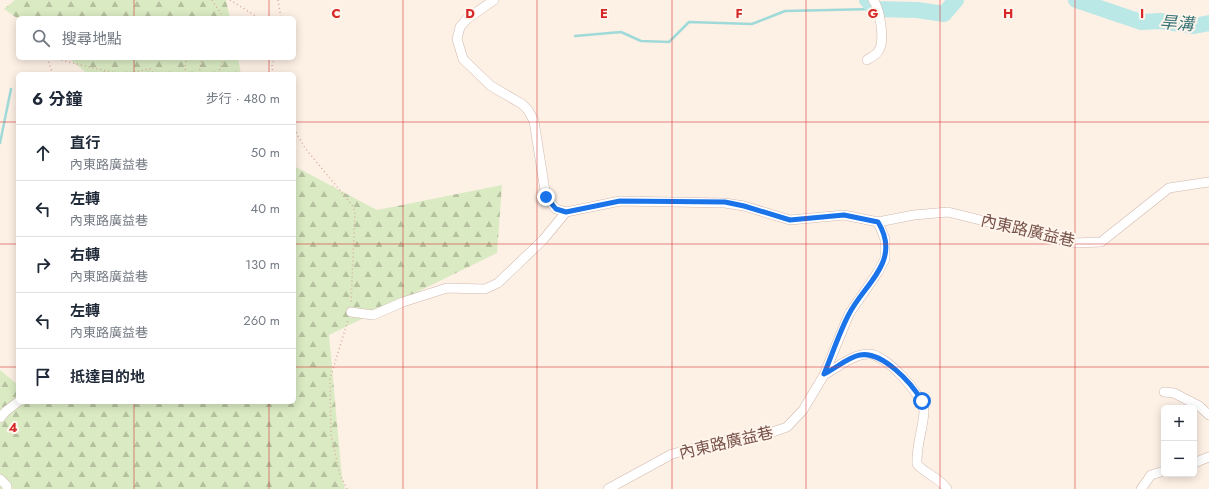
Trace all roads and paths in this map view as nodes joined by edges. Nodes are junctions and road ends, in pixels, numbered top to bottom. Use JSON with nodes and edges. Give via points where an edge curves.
{"nodes":[{"id":1,"x":212,"y":0,"type":"edge"},
{"id":2,"x":230,"y":0,"type":"edge"},
{"id":3,"x":278,"y":0,"type":"edge"},
{"id":4,"x":494,"y":0,"type":"edge"},
{"id":5,"x":873,"y":0,"type":"edge"},
{"id":6,"x":223,"y":16,"type":"edge"},
{"id":7,"x":255,"y":16,"type":"edge"},
{"id":8,"x":281,"y":16,"type":"edge"},
{"id":9,"x":48,"y":60,"type":"edge"},
{"id":10,"x":62,"y":60,"type":"edge"},
{"id":11,"x":186,"y":60,"type":"edge"},
{"id":12,"x":202,"y":60,"type":"edge"},
{"id":13,"x":223,"y":60,"type":"edge"},
{"id":14,"x":274,"y":60,"type":"edge"},
{"id":15,"x":867,"y":60,"type":"dead end"},
{"id":16,"x":52,"y":72,"type":"edge"},
{"id":17,"x":111,"y":72,"type":"edge"},
{"id":18,"x":132,"y":72,"type":"edge"},
{"id":19,"x":152,"y":72,"type":"edge"},
{"id":20,"x":184,"y":72,"type":"edge"},
{"id":21,"x":199,"y":72,"type":"edge"},
{"id":22,"x":219,"y":72,"type":"edge"},
{"id":23,"x":273,"y":72,"type":"edge"},
{"id":24,"x":296,"y":134,"type":"edge"},
{"id":25,"x":1209,"y":182,"type":"edge"},
{"id":26,"x":566,"y":212,"type":"junction"},
{"id":27,"x":878,"y":222,"type":"junction"},
{"id":28,"x":351,"y":312,"type":"junction"},
{"id":29,"x":824,"y":374,"type":"junction"},
{"id":30,"x":1164,"y":392,"type":"dead end"},
{"id":31,"x":16,"y":404,"type":"edge"},
{"id":32,"x":1209,"y":415,"type":"edge"},
{"id":33,"x":0,"y":418,"type":"edge"},
{"id":34,"x":1209,"y":457,"type":"edge"},
{"id":35,"x":1197,"y":462,"type":"edge"},
{"id":36,"x":1161,"y":473,"type":"edge"},
{"id":37,"x":0,"y":479,"type":"edge"},
{"id":38,"x":7,"y":489,"type":"edge"},
{"id":39,"x":347,"y":489,"type":"edge"},
{"id":40,"x":608,"y":489,"type":"edge"},
{"id":41,"x":947,"y":489,"type":"edge"},
{"id":42,"x":1141,"y":489,"type":"edge"}],
"edges":[{"from":1,"to":6,"type":"path"},
{"from":2,"to":7,"type":"path"},
{"from":3,"to":8,"type":"path"},
{"from":4,"to":26,"type":"street","via":[[460,27],[457,39],[463,59],[491,86],[528,110],[534,121],[546,197],[556,209]]},
{"from":5,"to":15,"type":"street","via":[[880,11],[881,46],[877,53]]},
{"from":9,"to":16,"type":"path"},
{"from":10,"to":17,"type":"path"},
{"from":11,"to":20,"type":"path"},
{"from":12,"to":21,"type":"path"},
{"from":13,"to":22,"type":"path"},
{"from":14,"to":23,"type":"path"},
{"from":18,"to":19,"type":"path","via":[[150,69]]},
{"from":24,"to":28,"type":"path","via":[[304,148],[352,205],[355,212]]},
{"from":25,"to":27,"type":"street","name":"內東路廣益巷","via":[[1169,188],[1101,242],[1074,243],[948,212]]},
{"from":26,"to":27,"type":"street","name":"內東路廣益巷","via":[[620,201],[725,202],[790,220],[844,215]]},
{"from":26,"to":28,"type":"street","via":[[543,240],[498,283],[485,289],[448,288],[403,302],[373,315]]},
{"from":27,"to":29,"type":"street","name":"內東路廣益巷","via":[[885,239],[885,259],[849,314]]},
{"from":28,"to":39,"type":"path","via":[[330,379],[331,436],[340,475]]},
{"from":29,"to":40,"type":"street","name":"內東路廣益巷","via":[[803,410],[787,427],[764,436],[733,438],[672,454]]},
{"from":29,"to":41,"type":"street","via":[[858,355],[871,354],[893,367],[918,393],[922,401],[924,411],[917,464],[922,470],[938,478]]},
{"from":30,"to":32,"type":"street","via":[[1174,393],[1199,406]]},
{"from":31,"to":33,"type":"street"},
{"from":34,"to":35,"type":"street"},
{"from":36,"to":42,"type":"street","via":[[1151,475]]},
{"from":37,"to":38,"type":"street","via":[[8,486]]}]}
